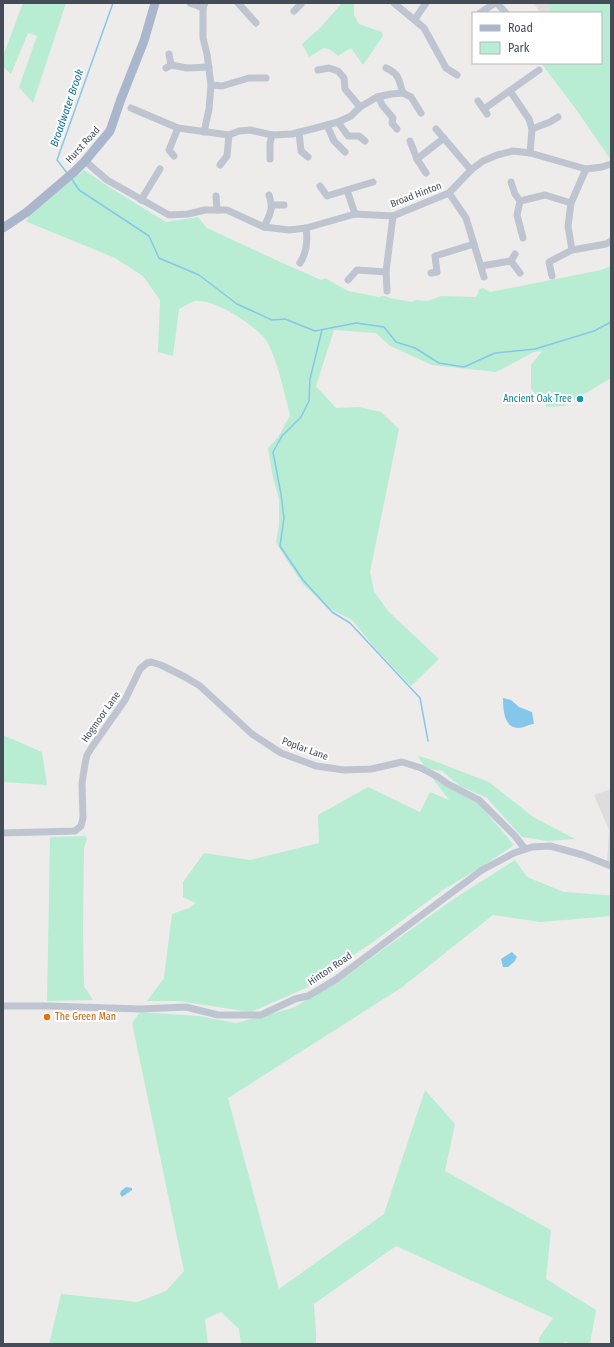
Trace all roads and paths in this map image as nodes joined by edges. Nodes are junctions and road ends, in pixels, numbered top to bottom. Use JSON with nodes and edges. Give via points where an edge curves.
{"nodes":[{"id":1,"x":155,"y":3,"type":"edge"},
{"id":2,"x":190,"y":3,"type":"edge"},
{"id":3,"x":238,"y":3,"type":"edge"},
{"id":4,"x":394,"y":3,"type":"edge"},
{"id":5,"x":426,"y":3,"type":"edge"},
{"id":6,"x":496,"y":3,"type":"edge"},
{"id":7,"x":303,"y":5,"type":"edge"},
{"id":8,"x":204,"y":6,"type":"edge"},
{"id":9,"x":245,"y":9,"type":"junction"},
{"id":10,"x":294,"y":11,"type":"dead end"},
{"id":11,"x":482,"y":12,"type":"edge"},
{"id":12,"x":505,"y":12,"type":"edge"},
{"id":13,"x":239,"y":14,"type":"dead end"},
{"id":14,"x":415,"y":19,"type":"junction"},
{"id":15,"x":256,"y":24,"type":"dead end"},
{"id":16,"x":169,"y":54,"type":"dead end"},
{"id":17,"x":209,"y":67,"type":"junction"},
{"id":18,"x":386,"y":68,"type":"dead end"},
{"id":19,"x":318,"y":70,"type":"dead end"},
{"id":20,"x":539,"y":70,"type":"dead end"},
{"id":21,"x":457,"y":75,"type":"dead end"},
{"id":22,"x":251,"y":77,"type":"junction"},
{"id":23,"x":266,"y":78,"type":"dead end"},
{"id":24,"x":211,"y":85,"type":"junction"},
{"id":25,"x":252,"y":85,"type":"dead end"},
{"id":26,"x":510,"y":91,"type":"junction"},
{"id":27,"x":403,"y":93,"type":"junction"},
{"id":28,"x":379,"y":97,"type":"junction"},
{"id":29,"x":478,"y":101,"type":"dead end"},
{"id":30,"x":360,"y":107,"type":"junction"},
{"id":31,"x":131,"y":108,"type":"dead end"},
{"id":32,"x":421,"y":113,"type":"dead end"},
{"id":33,"x":558,"y":117,"type":"dead end"},
{"id":34,"x":338,"y":122,"type":"junction"},
{"id":35,"x":327,"y":125,"type":"junction"},
{"id":36,"x":178,"y":128,"type":"junction"},
{"id":37,"x":397,"y":129,"type":"dead end"},
{"id":38,"x":436,"y":129,"type":"dead end"},
{"id":39,"x":532,"y":129,"type":"junction"},
{"id":40,"x":204,"y":132,"type":"junction"},
{"id":41,"x":299,"y":132,"type":"junction"},
{"id":42,"x":229,"y":135,"type":"junction"},
{"id":43,"x":272,"y":135,"type":"junction"},
{"id":44,"x":444,"y":138,"type":"junction"},
{"id":45,"x":365,"y":141,"type":"dead end"},
{"id":46,"x":410,"y":141,"type":"dead end"},
{"id":47,"x":345,"y":152,"type":"dead end"},
{"id":48,"x":530,"y":153,"type":"junction"},
{"id":49,"x":273,"y":154,"type":"dead end"},
{"id":50,"x":174,"y":156,"type":"dead end"},
{"id":51,"x":308,"y":157,"type":"dead end"},
{"id":52,"x":417,"y":159,"type":"junction"},
{"id":53,"x":85,"y":162,"type":"junction"},
{"id":54,"x":611,"y":164,"type":"edge"},
{"id":55,"x":220,"y":165,"type":"dead end"},
{"id":56,"x":160,"y":169,"type":"dead end"},
{"id":57,"x":586,"y":169,"type":"junction"},
{"id":58,"x":471,"y":170,"type":"junction"},
{"id":59,"x":426,"y":173,"type":"dead end"},
{"id":60,"x":373,"y":182,"type":"dead end"},
{"id":61,"x":511,"y":182,"type":"dead end"},
{"id":62,"x":320,"y":186,"type":"dead end"},
{"id":63,"x":347,"y":190,"type":"junction"},
{"id":64,"x":449,"y":193,"type":"junction"},
{"id":65,"x":269,"y":195,"type":"dead end"},
{"id":66,"x":216,"y":196,"type":"dead end"},
{"id":67,"x":142,"y":200,"type":"junction"},
{"id":68,"x":520,"y":201,"type":"junction"},
{"id":69,"x":571,"y":203,"type":"junction"},
{"id":70,"x":272,"y":205,"type":"junction"},
{"id":71,"x":284,"y":205,"type":"dead end"},
{"id":72,"x":217,"y":210,"type":"junction"},
{"id":73,"x":355,"y":214,"type":"junction"},
{"id":74,"x":393,"y":216,"type":"junction"},
{"id":75,"x":264,"y":227,"type":"junction"},
{"id":76,"x":3,"y":228,"type":"edge"},
{"id":77,"x":306,"y":228,"type":"junction"},
{"id":78,"x":523,"y":238,"type":"dead end"},
{"id":79,"x":611,"y":241,"type":"edge"},
{"id":80,"x":474,"y":244,"type":"junction"},
{"id":81,"x":572,"y":250,"type":"junction"},
{"id":82,"x":515,"y":254,"type":"dead end"},
{"id":83,"x":511,"y":261,"type":"junction"},
{"id":84,"x":300,"y":263,"type":"dead end"},
{"id":85,"x":481,"y":266,"type":"junction"},
{"id":86,"x":386,"y":272,"type":"junction"},
{"id":87,"x":434,"y":273,"type":"dead end"},
{"id":88,"x":520,"y":273,"type":"dead end"},
{"id":89,"x":552,"y":276,"type":"dead end"},
{"id":90,"x":484,"y":277,"type":"dead end"},
{"id":91,"x":348,"y":280,"type":"dead end"},
{"id":92,"x":387,"y":291,"type":"dead end"},
{"id":93,"x":147,"y":663,"type":"joint"},
{"id":94,"x":3,"y":833,"type":"edge"},
{"id":95,"x":525,"y":849,"type":"junction"},
{"id":96,"x":611,"y":866,"type":"edge"},
{"id":97,"x":3,"y":1006,"type":"edge"}],
"edges":[{"from":1,"to":53,"type":"main road","name":"Hurst Road","via":[[144,41],[110,131]]},
{"from":2,"to":8,"type":"street"},
{"from":3,"to":9,"type":"street"},
{"from":4,"to":14,"type":"street"},
{"from":5,"to":14,"type":"street"},
{"from":6,"to":11,"type":"street"},
{"from":6,"to":12,"type":"street"},
{"from":7,"to":10,"type":"street"},
{"from":8,"to":17,"type":"street","via":[[203,38]]},
{"from":9,"to":13,"type":"street"},
{"from":9,"to":15,"type":"street"},
{"from":14,"to":21,"type":"street","via":[[424,28],[446,68]]},
{"from":16,"to":17,"type":"street","via":[[169,66]]},
{"from":17,"to":24,"type":"street"},
{"from":18,"to":27,"type":"street","via":[[400,79]]},
{"from":19,"to":30,"type":"street","via":[[329,68],[338,71],[344,78],[344,89]]},
{"from":20,"to":26,"type":"street"},
{"from":22,"to":23,"type":"street"},
{"from":22,"to":24,"type":"street","via":[[222,86]]},
{"from":22,"to":25,"type":"street"},
{"from":24,"to":40,"type":"street"},
{"from":26,"to":29,"type":"street","via":[[485,111]]},
{"from":26,"to":39,"type":"street"},
{"from":27,"to":28,"type":"street"},
{"from":27,"to":32,"type":"street","via":[[411,97]]},
{"from":28,"to":30,"type":"street"},
{"from":28,"to":37,"type":"street"},
{"from":30,"to":34,"type":"street","via":[[351,116]]},
{"from":31,"to":36,"type":"street","via":[[151,119]]},
{"from":33,"to":39,"type":"street"},
{"from":34,"to":35,"type":"street"},
{"from":34,"to":45,"type":"street","via":[[348,136],[360,136]]},
{"from":35,"to":41,"type":"street"},
{"from":35,"to":47,"type":"street","via":[[334,141]]},
{"from":36,"to":40,"type":"street"},
{"from":36,"to":50,"type":"street","via":[[169,150]]},
{"from":38,"to":44,"type":"street"},
{"from":39,"to":48,"type":"street"},
{"from":40,"to":42,"type":"street"},
{"from":41,"to":43,"type":"street"},
{"from":41,"to":51,"type":"street","via":[[301,151]]},
{"from":42,"to":43,"type":"street","via":[[250,130]]},
{"from":42,"to":55,"type":"street","via":[[227,156]]},
{"from":43,"to":49,"type":"street"},
{"from":44,"to":52,"type":"street"},
{"from":44,"to":58,"type":"street"},
{"from":46,"to":52,"type":"street"},
{"from":48,"to":57,"type":"street","name":"Broad Hinton"},
{"from":48,"to":58,"type":"street","name":"Broad Hinton","via":[[513,151],[497,155]]},
{"from":52,"to":59,"type":"street"},
{"from":53,"to":67,"type":"street","name":"Broad Hinton","via":[[107,180]]},
{"from":53,"to":76,"type":"main road","name":"Hurst Road","via":[[28,212]]},
{"from":54,"to":57,"type":"street","name":"Broad Hinton"},
{"from":56,"to":67,"type":"street"},
{"from":57,"to":69,"type":"street"},
{"from":58,"to":64,"type":"street","name":"Broad Hinton"},
{"from":60,"to":63,"type":"street"},
{"from":61,"to":68,"type":"street"},
{"from":62,"to":63,"type":"street","via":[[327,196]]},
{"from":63,"to":73,"type":"street"},
{"from":64,"to":74,"type":"street","name":"Broad Hinton"},
{"from":64,"to":80,"type":"street","via":[[466,218]]},
{"from":65,"to":70,"type":"street"},
{"from":66,"to":72,"type":"street"},
{"from":67,"to":72,"type":"street","name":"Broad Hinton","via":[[169,215]]},
{"from":68,"to":69,"type":"street","via":[[545,195]]},
{"from":68,"to":78,"type":"street","via":[[516,215]]},
{"from":69,"to":81,"type":"street","via":[[568,226]]},
{"from":70,"to":71,"type":"street"},
{"from":70,"to":75,"type":"street"},
{"from":72,"to":75,"type":"street","name":"Broad Hinton","via":[[227,210]]},
{"from":73,"to":74,"type":"street","name":"Broad Hinton"},
{"from":73,"to":77,"type":"street","name":"Broad Hinton"},
{"from":74,"to":86,"type":"street"},
{"from":75,"to":77,"type":"street","name":"Broad Hinton","via":[[289,230]]},
{"from":77,"to":84,"type":"street","via":[[308,240]]},
{"from":79,"to":81,"type":"street"},
{"from":80,"to":85,"type":"street"},
{"from":80,"to":87,"type":"street","via":[[432,256]]},
{"from":81,"to":89,"type":"street","via":[[549,262]]},
{"from":82,"to":83,"type":"street"},
{"from":83,"to":85,"type":"street"},
{"from":83,"to":88,"type":"street"},
{"from":85,"to":90,"type":"street"},
{"from":86,"to":91,"type":"street","via":[[356,267]]},
{"from":86,"to":92,"type":"street"},
{"from":93,"to":94,"type":"street","name":"Hogmoor Lane","via":[[138,673],[119,710],[87,755],[82,783],[83,818],[79,828],[64,832]]},
{"from":93,"to":95,"type":"street","name":"Poplar Lane","via":[[161,665],[193,682],[252,734],[271,747],[316,766],[344,770],[371,769],[402,762],[421,768],[479,800]]},
{"from":95,"to":96,"type":"street","name":"Hinton Road","via":[[550,846]]},
{"from":95,"to":97,"type":"street","name":"Hinton Road","via":[[482,870],[335,980],[308,996],[295,999],[261,1015],[218,1015],[186,1007],[140,1009]]}]}
